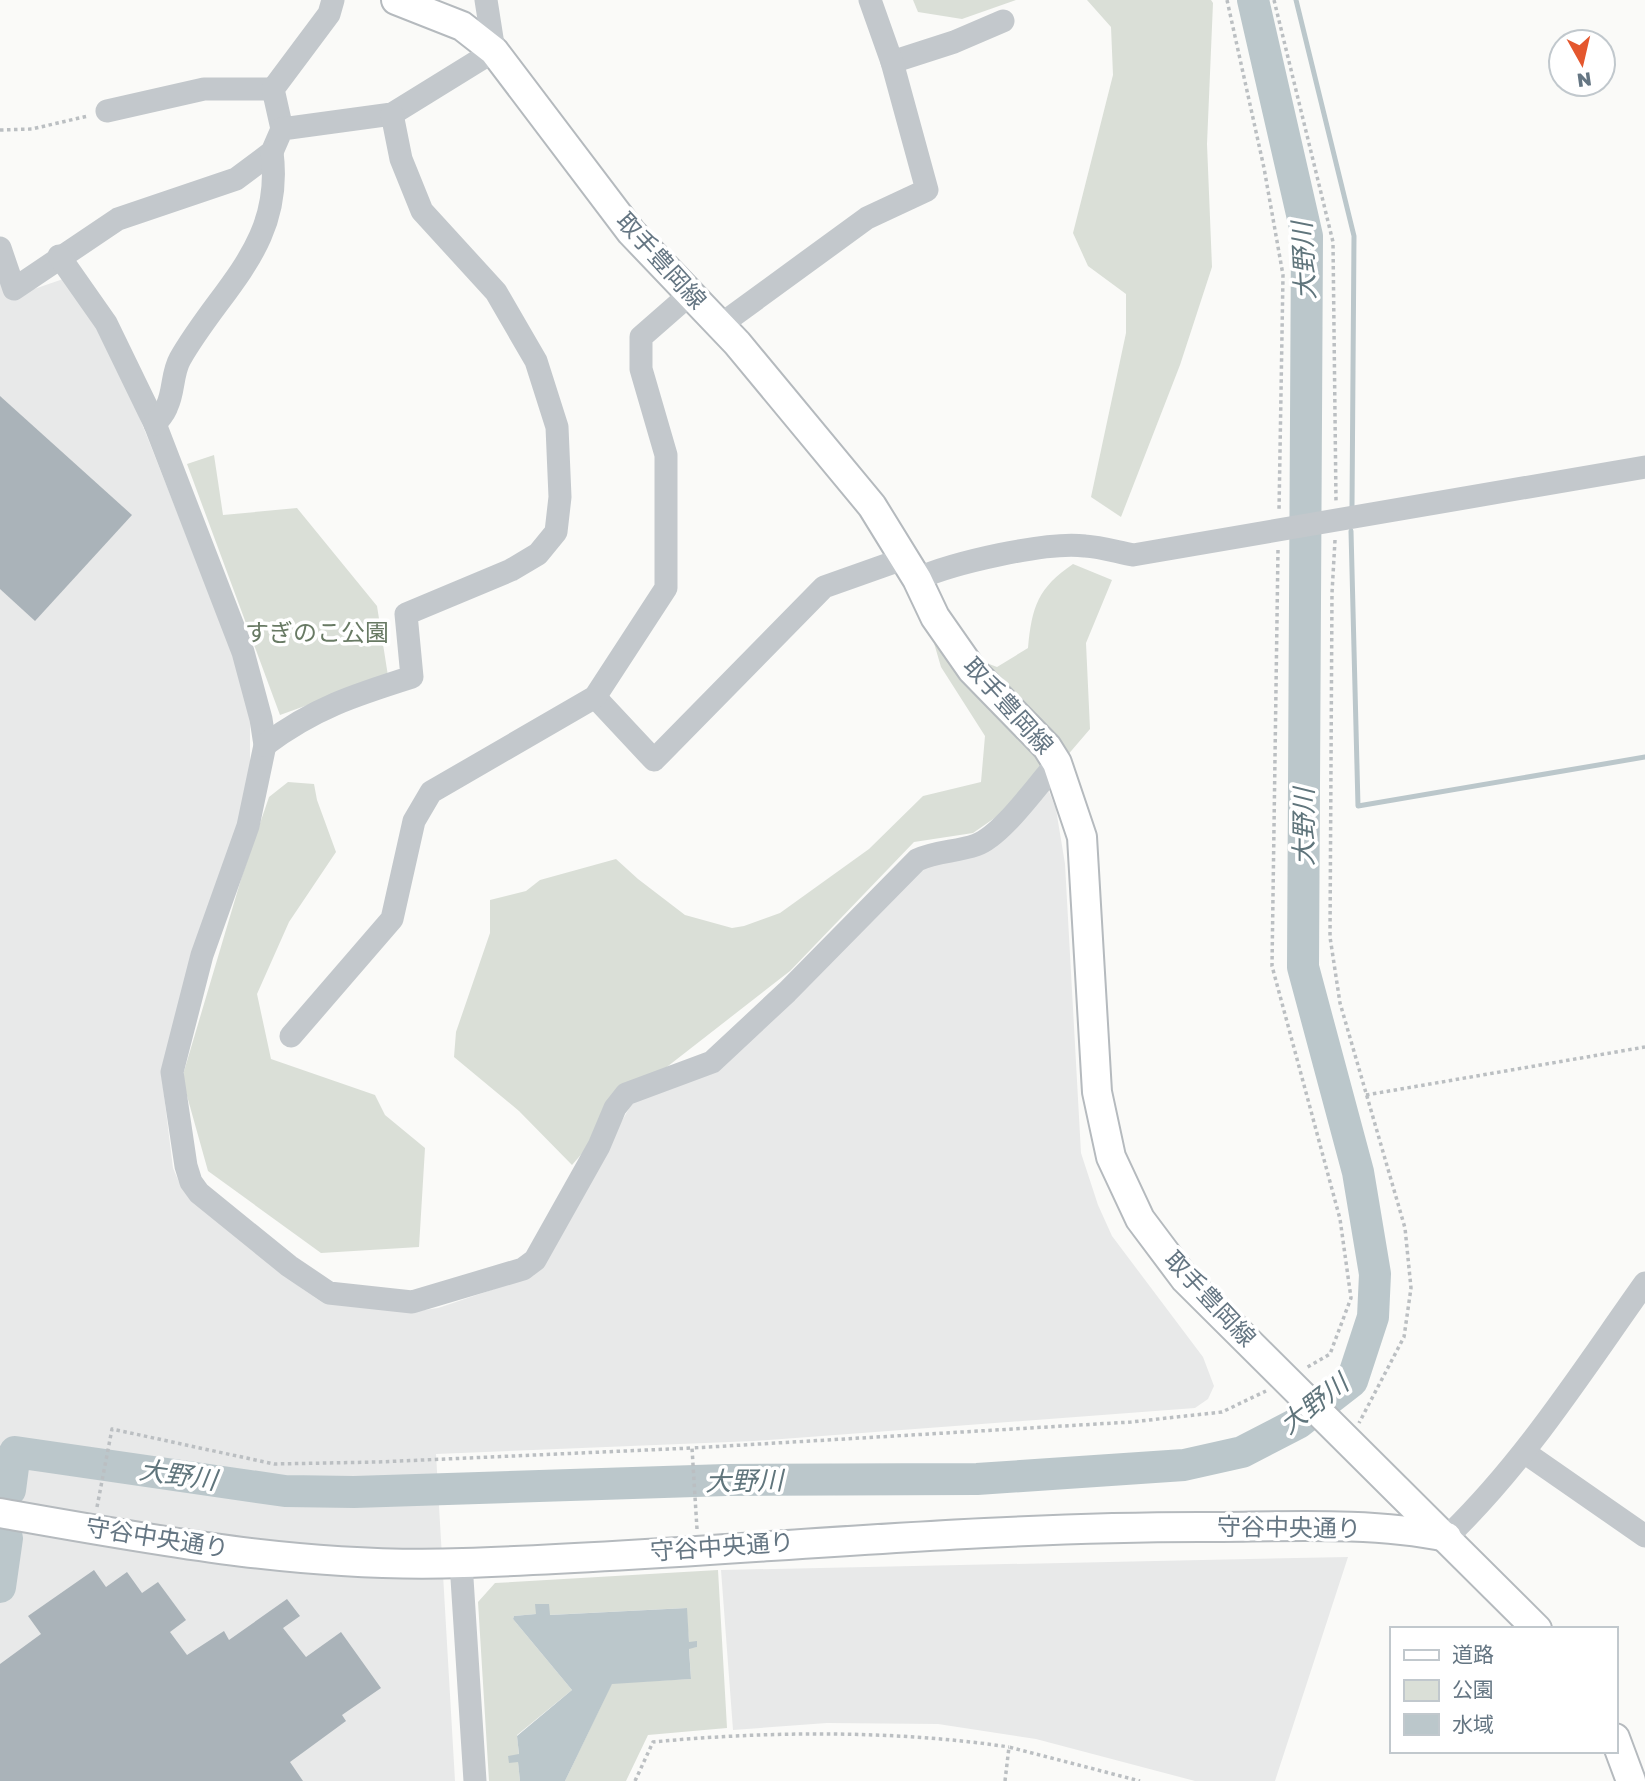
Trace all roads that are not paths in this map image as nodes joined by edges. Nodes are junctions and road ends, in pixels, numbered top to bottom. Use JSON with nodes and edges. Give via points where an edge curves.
{"nodes":[{"id":1,"x":332,"y":0,"type":"edge"},
{"id":2,"x":396,"y":0,"type":"edge"},
{"id":3,"x":485,"y":0,"type":"edge"},
{"id":4,"x":870,"y":0,"type":"edge"},
{"id":5,"x":1003,"y":21,"type":"dead end"},
{"id":6,"x":495,"y":51,"type":"junction"},
{"id":7,"x":892,"y":62,"type":"junction"},
{"id":8,"x":273,"y":89,"type":"junction"},
{"id":9,"x":107,"y":111,"type":"road end"},
{"id":10,"x":392,"y":114,"type":"junction"},
{"id":11,"x":282,"y":129,"type":"junction"},
{"id":12,"x":272,"y":152,"type":"junction"},
{"id":13,"x":0,"y":248,"type":"edge"},
{"id":14,"x":59,"y":256,"type":"junction"},
{"id":15,"x":688,"y":295,"type":"junction"},
{"id":16,"x":719,"y":326,"type":"junction"},
{"id":17,"x":155,"y":424,"type":"junction"},
{"id":18,"x":1645,"y":467,"type":"edge"},
{"id":19,"x":910,"y":569,"type":"junction"},
{"id":20,"x":594,"y":697,"type":"junction"},
{"id":21,"x":265,"y":745,"type":"junction"},
{"id":22,"x":1057,"y":763,"type":"junction"},
{"id":23,"x":291,"y":1036,"type":"dead end"},
{"id":24,"x":1645,"y":1283,"type":"edge"},
{"id":25,"x":1524,"y":1452,"type":"junction"},
{"id":26,"x":0,"y":1513,"type":"edge"},
{"id":27,"x":1645,"y":1536,"type":"edge"},
{"id":28,"x":1447,"y":1537,"type":"junction"},
{"id":29,"x":461,"y":1563,"type":"junction"},
{"id":30,"x":1535,"y":1627,"type":"edge"},
{"id":31,"x":1617,"y":1743,"type":"edge"},
{"id":32,"x":475,"y":1781,"type":"edge"},
{"id":33,"x":1631,"y":1781,"type":"edge"}],
"edges":[{"from":1,"to":8,"type":"street","via":[[329,14]]},
{"from":2,"to":6,"type":"main road","name":"取手豊岡線","via":[[462,26]]},
{"from":3,"to":6,"type":"street"},
{"from":4,"to":7,"type":"street"},
{"from":5,"to":7,"type":"street"},
{"from":6,"to":10,"type":"street"},
{"from":6,"to":15,"type":"main road","name":"取手豊岡線","via":[[631,232]]},
{"from":7,"to":16,"type":"street","via":[[927,190],[867,218]]},
{"from":8,"to":9,"type":"street","via":[[204,89]]},
{"from":8,"to":11,"type":"street"},
{"from":10,"to":11,"type":"street"},
{"from":10,"to":21,"type":"street","via":[[404,169],[422,211],[496,292],[536,361],[557,427],[560,497],[556,532],[538,554],[511,570],[406,614],[412,677],[332,702]]},
{"from":11,"to":12,"type":"street"},
{"from":12,"to":14,"type":"street","via":[[236,179],[118,219]]},
{"from":12,"to":17,"type":"street","via":[[276,183],[271,210],[256,245],[178,361],[167,407]]},
{"from":13,"to":14,"type":"street","via":[[14,289]]},
{"from":14,"to":17,"type":"street","via":[[106,323]]},
{"from":15,"to":16,"type":"main road","name":"取手豊岡線"},
{"from":15,"to":20,"type":"street","via":[[640,337],[641,369],[666,455],[666,588]]},
{"from":16,"to":19,"type":"main road","name":"取手豊岡線","via":[[872,506]]},
{"from":17,"to":21,"type":"street","via":[[243,652]]},
{"from":18,"to":19,"type":"street","via":[[1133,555],[1083,545],[1019,551],[938,569]]},
{"from":19,"to":20,"type":"street","via":[[824,587],[654,760]]},
{"from":19,"to":22,"type":"main road","name":"取手豊岡線","via":[[935,617],[972,670]]},
{"from":20,"to":23,"type":"street","via":[[431,792],[414,821],[392,919]]},
{"from":21,"to":22,"type":"street","via":[[248,826],[202,955],[172,1072],[186,1166],[199,1193],[329,1293],[412,1302],[523,1269],[535,1260],[626,1094],[712,1062],[917,860],[977,845],[992,835]]},
{"from":22,"to":28,"type":"main road","name":"取手豊岡線","via":[[1082,837],[1097,1092],[1111,1157],[1140,1219],[1185,1279]]},
{"from":24,"to":25,"type":"street"},
{"from":25,"to":27,"type":"street"},
{"from":25,"to":28,"type":"street"},
{"from":26,"to":29,"type":"main road","name":"守谷中央通り","via":[[149,1539],[326,1562]]},
{"from":28,"to":29,"type":"main road","name":"守谷中央通り","via":[[1332,1527],[1131,1527],[947,1533]]},
{"from":28,"to":30,"type":"main road","name":"取手豊岡線"},
{"from":29,"to":32,"type":"street"},
{"from":31,"to":33,"type":"main road"}]}
